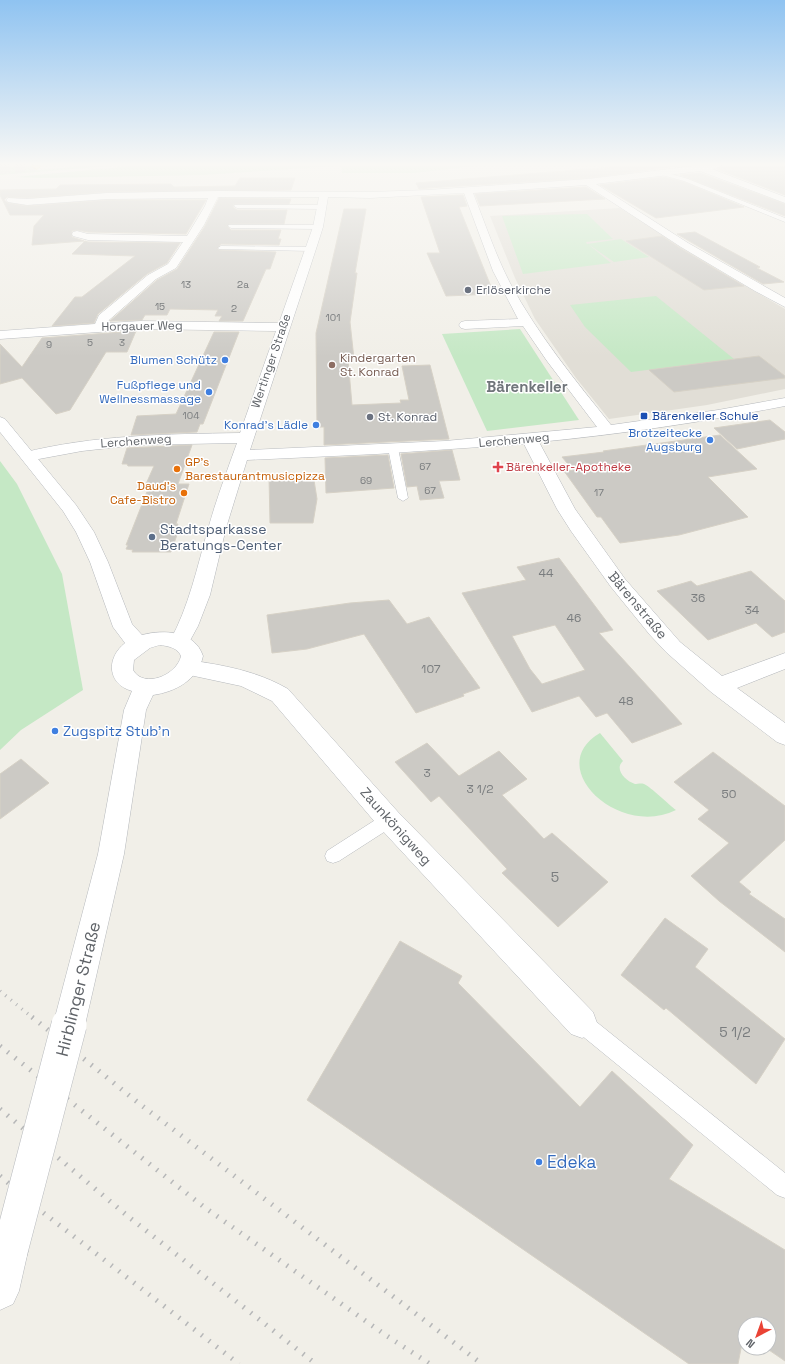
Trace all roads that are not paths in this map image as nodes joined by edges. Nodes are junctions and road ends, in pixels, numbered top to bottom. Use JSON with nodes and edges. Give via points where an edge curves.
{"nodes":[{"id":1,"x":196,"y":230,"type":"edge"},
{"id":2,"x":317,"y":230,"type":"edge"},
{"id":3,"x":483,"y":230,"type":"edge"},
{"id":4,"x":661,"y":230,"type":"edge"},
{"id":5,"x":77,"y":234,"type":"dead end"},
{"id":6,"x":190,"y":239,"type":"junction"},
{"id":7,"x":221,"y":248,"type":"dead end"},
{"id":8,"x":311,"y":249,"type":"junction"},
{"id":9,"x":785,"y":302,"type":"edge"},
{"id":10,"x":526,"y":322,"type":"junction"},
{"id":11,"x":465,"y":325,"type":"dead end"},
{"id":12,"x":100,"y":327,"type":"junction"},
{"id":13,"x":284,"y":327,"type":"junction"},
{"id":14,"x":0,"y":335,"type":"edge"},
{"id":15,"x":785,"y":402,"type":"edge"},
{"id":16,"x":0,"y":422,"type":"edge"},
{"id":17,"x":607,"y":430,"type":"junction"},
{"id":18,"x":245,"y":438,"type":"junction"},
{"id":19,"x":530,"y":440,"type":"junction"},
{"id":20,"x":393,"y":448,"type":"junction"},
{"id":21,"x":240,"y":455,"type":"junction"},
{"id":22,"x":28,"y":456,"type":"junction"},
{"id":23,"x":403,"y":498,"type":"dead end"},
{"id":24,"x":180,"y":641,"type":"junction"},
{"id":25,"x":138,"y":644,"type":"junction"},
{"id":26,"x":785,"y":661,"type":"edge"},
{"id":27,"x":188,"y":668,"type":"junction"},
{"id":28,"x":145,"y":686,"type":"junction"},
{"id":29,"x":719,"y":686,"type":"junction"},
{"id":30,"x":785,"y":736,"type":"edge"},
{"id":31,"x":389,"y":820,"type":"junction"},
{"id":32,"x":333,"y":856,"type":"dead end"},
{"id":33,"x":582,"y":1023,"type":"joint"},
{"id":34,"x":785,"y":1188,"type":"edge"},
{"id":35,"x":0,"y":1290,"type":"edge"}],
"edges":[{"from":1,"to":6,"type":"street"},
{"from":2,"to":8,"type":"street","name":"Wertinger Straße"},
{"from":3,"to":10,"type":"street","via":[[504,282]]},
{"from":4,"to":9,"type":"street"},
{"from":5,"to":6,"type":"street","via":[[88,237]]},
{"from":6,"to":12,"type":"street","via":[[172,266],[152,278],[103,318]]},
{"from":7,"to":8,"type":"lane"},
{"from":8,"to":13,"type":"street","name":"Wertinger Straße"},
{"from":10,"to":11,"type":"street"},
{"from":10,"to":17,"type":"street"},
{"from":12,"to":13,"type":"street","name":"Horgauer Weg"},
{"from":12,"to":14,"type":"street","name":"Horgauer Weg"},
{"from":13,"to":18,"type":"street","name":"Wertinger Straße"},
{"from":15,"to":17,"type":"street","name":"Lerchenweg"},
{"from":16,"to":22,"type":"street"},
{"from":17,"to":19,"type":"street","name":"Lerchenweg"},
{"from":18,"to":21,"type":"street","name":"Wertinger Straße"},
{"from":18,"to":22,"type":"street","name":"Lerchenweg","via":[[112,442],[57,449]]},
{"from":19,"to":20,"type":"street","name":"Lerchenweg"},
{"from":19,"to":29,"type":"street","name":"Bärenstraße","via":[[566,509],[618,582],[657,630]]},
{"from":20,"to":21,"type":"street","name":"Lerchenweg"},
{"from":20,"to":23,"type":"lane"},
{"from":21,"to":24,"type":"street","name":"Wertinger Straße","via":[[217,526],[201,592],[190,626]]},
{"from":22,"to":25,"type":"street","via":[[85,532],[123,627]]},
{"from":24,"to":25,"type":"street","via":[[160,638]]},
{"from":24,"to":27,"type":"street","via":[[191,653]]},
{"from":25,"to":28,"type":"street","via":[[124,658],[121,666],[129,681]]},
{"from":26,"to":29,"type":"street"},
{"from":27,"to":28,"type":"street","via":[[176,680],[166,684]]},
{"from":27,"to":31,"type":"street","name":"Zaunkönigweg","via":[[247,679],[265,685],[280,695]]},
{"from":28,"to":35,"type":"street","name":"Hirblinger Straße","bridge":true,"via":[[135,710],[111,854]]},
{"from":29,"to":30,"type":"street","name":"Bärenstraße"},
{"from":31,"to":32,"type":"lane"},
{"from":31,"to":33,"type":"street","name":"Zaunkönigweg"},
{"from":33,"to":34,"type":"lane"}]}
